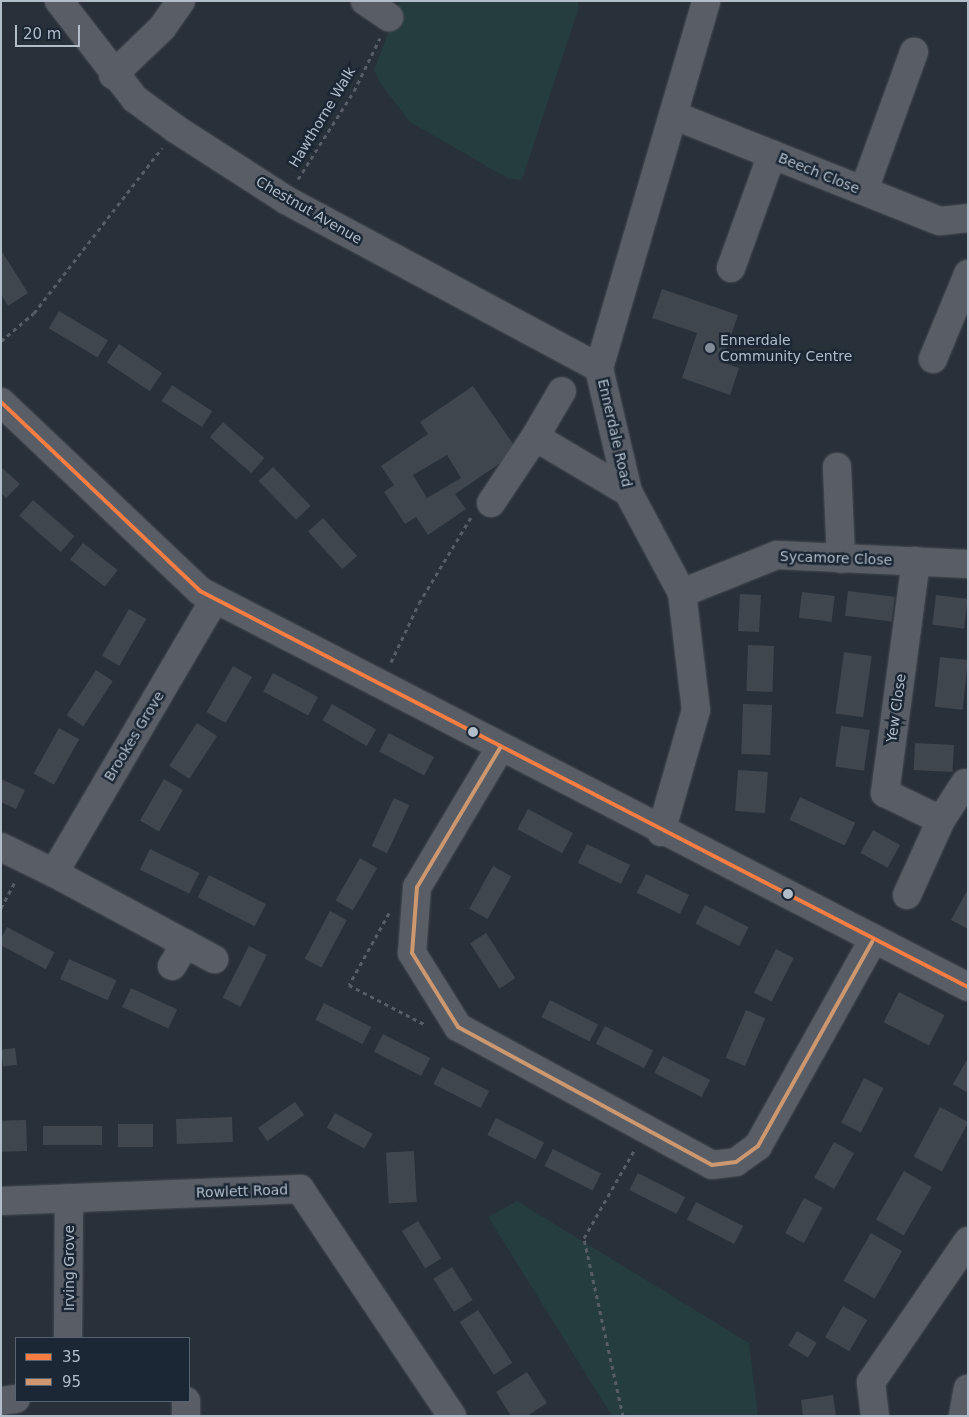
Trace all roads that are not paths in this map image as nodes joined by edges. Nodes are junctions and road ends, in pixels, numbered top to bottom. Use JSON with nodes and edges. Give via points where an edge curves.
{"nodes":[{"id":1,"x":59,"y":1,"type":"edge"},
{"id":2,"x":181,"y":1,"type":"edge"},
{"id":3,"x":365,"y":1,"type":"edge"},
{"id":4,"x":706,"y":1,"type":"edge"},
{"id":5,"x":389,"y":17,"type":"road end"},
{"id":6,"x":914,"y":52,"type":"dead end"},
{"id":7,"x":113,"y":75,"type":"junction"},
{"id":8,"x":673,"y":115,"type":"junction"},
{"id":9,"x":772,"y":154,"type":"junction"},
{"id":10,"x":864,"y":190,"type":"junction"},
{"id":11,"x":968,"y":218,"type":"edge"},
{"id":12,"x":731,"y":268,"type":"dead end"},
{"id":13,"x":966,"y":289,"type":"edge"},
{"id":14,"x":933,"y":359,"type":"dead end"},
{"id":15,"x":599,"y":368,"type":"junction"},
{"id":16,"x":562,"y":392,"type":"dead end"},
{"id":17,"x":1,"y":402,"type":"edge"},
{"id":18,"x":535,"y":437,"type":"junction"},
{"id":19,"x":837,"y":467,"type":"dead end"},
{"id":20,"x":628,"y":492,"type":"junction"},
{"id":21,"x":491,"y":503,"type":"road end"},
{"id":22,"x":841,"y":559,"type":"junction"},
{"id":23,"x":916,"y":561,"type":"junction"},
{"id":24,"x":968,"y":564,"type":"edge"},
{"id":25,"x":682,"y":593,"type":"junction"},
{"id":26,"x":215,"y":599,"type":"junction"},
{"id":27,"x":500,"y":748,"type":"junction"},
{"id":28,"x":965,"y":783,"type":"dead end"},
{"id":29,"x":942,"y":820,"type":"junction"},
{"id":30,"x":661,"y":832,"type":"junction"},
{"id":31,"x":1,"y":847,"type":"edge"},
{"id":32,"x":54,"y":873,"type":"junction"},
{"id":33,"x":907,"y":895,"type":"dead end"},
{"id":34,"x":872,"y":942,"type":"junction"},
{"id":35,"x":214,"y":959,"type":"dead end"},
{"id":36,"x":968,"y":987,"type":"edge"},
{"id":37,"x":69,"y":1198,"type":"junction"},
{"id":38,"x":1,"y":1201,"type":"edge"},
{"id":39,"x":968,"y":1241,"type":"edge"},
{"id":40,"x":68,"y":1337,"type":"edge"},
{"id":41,"x":968,"y":1388,"type":"edge"},
{"id":42,"x":15,"y":1399,"type":"edge"},
{"id":43,"x":1,"y":1401,"type":"edge"},
{"id":44,"x":186,"y":1402,"type":"edge"},
{"id":45,"x":186,"y":1416,"type":"edge"},
{"id":46,"x":452,"y":1416,"type":"edge"},
{"id":47,"x":875,"y":1416,"type":"edge"},
{"id":48,"x":962,"y":1416,"type":"edge"}],
"edges":[{"from":1,"to":7,"type":"street","name":"Chestnut Avenue"},
{"from":2,"to":7,"type":"street","via":[[162,28]]},
{"from":3,"to":5,"type":"street"},
{"from":4,"to":8,"type":"street","name":"Ennerdale Road"},
{"from":6,"to":10,"type":"street"},
{"from":7,"to":15,"type":"street","name":"Chestnut Avenue","via":[[134,99],[286,200]]},
{"from":8,"to":9,"type":"street","name":"Beech Close"},
{"from":8,"to":15,"type":"street","name":"Ennerdale Road"},
{"from":9,"to":10,"type":"street","name":"Beech Close"},
{"from":9,"to":12,"type":"street"},
{"from":10,"to":11,"type":"street","name":"Beech Close","via":[[940,221]]},
{"from":13,"to":14,"type":"street"},
{"from":15,"to":20,"type":"street","name":"Ennerdale Road"},
{"from":16,"to":18,"type":"street"},
{"from":17,"to":26,"type":"street","via":[[200,591]]},
{"from":18,"to":20,"type":"street"},
{"from":18,"to":21,"type":"street"},
{"from":19,"to":22,"type":"street"},
{"from":20,"to":25,"type":"street","name":"Ennerdale Road"},
{"from":22,"to":23,"type":"street","name":"Sycamore Close"},
{"from":22,"to":25,"type":"street","name":"Sycamore Close","via":[[777,555]]},
{"from":23,"to":24,"type":"street","name":"Sycamore Close"},
{"from":23,"to":29,"type":"street","name":"Yew Close","via":[[885,793]]},
{"from":25,"to":30,"type":"street","name":"Ennerdale Road","via":[[696,710]]},
{"from":26,"to":27,"type":"street"},
{"from":26,"to":32,"type":"street","name":"Brookes Grove"},
{"from":27,"to":30,"type":"street"},
{"from":27,"to":34,"type":"street","via":[[417,887],[412,953],[458,1027],[712,1165],[736,1162],[758,1146]]},
{"from":28,"to":29,"type":"street"},
{"from":29,"to":33,"type":"street"},
{"from":30,"to":34,"type":"street"},
{"from":31,"to":32,"type":"street"},
{"from":32,"to":35,"type":"street","via":[[179,955]]},
{"from":34,"to":36,"type":"street"},
{"from":37,"to":38,"type":"street","name":"Rowlett Road"},
{"from":37,"to":40,"type":"street","name":"Irving Grove"},
{"from":37,"to":46,"type":"street","name":"Rowlett Road","via":[[300,1189]]},
{"from":39,"to":47,"type":"street","via":[[871,1382]]},
{"from":41,"to":48,"type":"street"},
{"from":42,"to":43,"type":"street"},
{"from":44,"to":45,"type":"street"}]}
